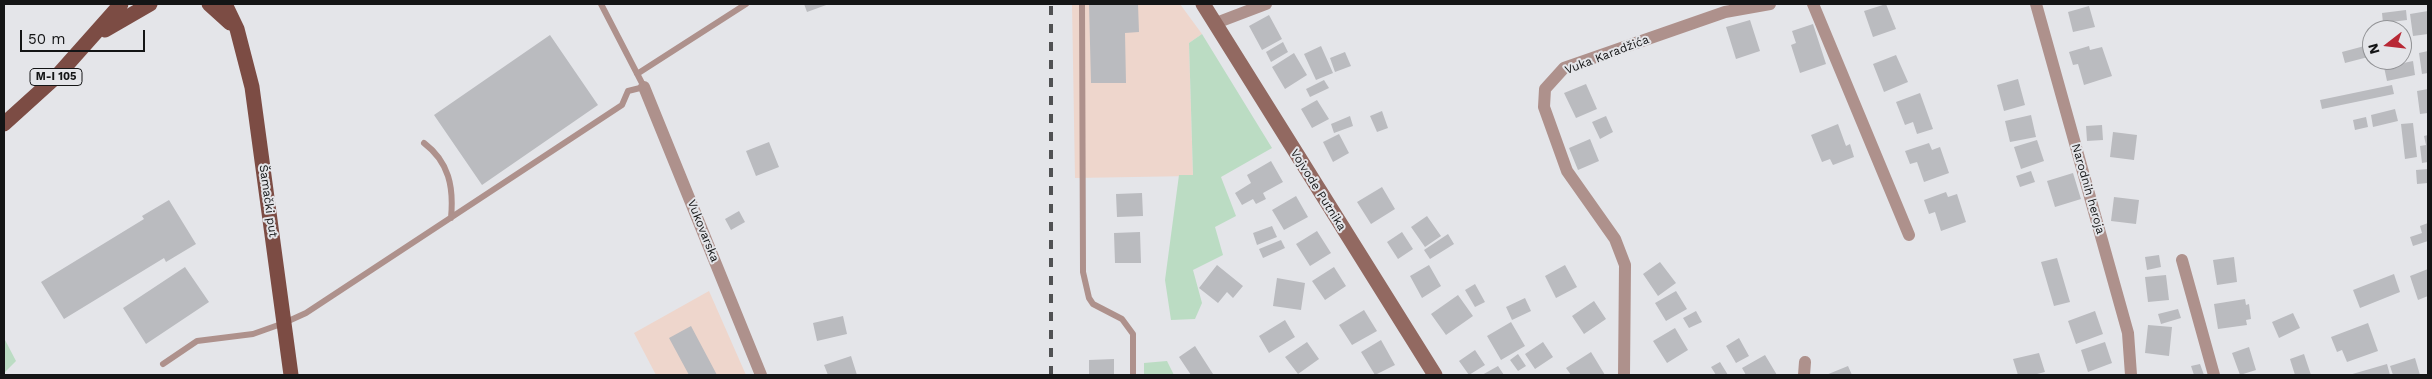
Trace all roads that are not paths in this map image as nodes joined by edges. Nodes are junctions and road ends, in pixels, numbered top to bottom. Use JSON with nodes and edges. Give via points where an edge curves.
{"nodes":[{"id":1,"x":121,"y":4,"type":"edge"},
{"id":2,"x":150,"y":4,"type":"edge"},
{"id":3,"x":209,"y":4,"type":"edge"},
{"id":4,"x":226,"y":4,"type":"edge"},
{"id":5,"x":600,"y":4,"type":"edge"},
{"id":6,"x":746,"y":4,"type":"edge"},
{"id":7,"x":1082,"y":4,"type":"edge"},
{"id":8,"x":1203,"y":4,"type":"edge"},
{"id":9,"x":1266,"y":4,"type":"edge"},
{"id":10,"x":1770,"y":4,"type":"edge"},
{"id":11,"x":1812,"y":4,"type":"edge"},
{"id":12,"x":2036,"y":4,"type":"edge"},
{"id":13,"x":1216,"y":23,"type":"junction"},
{"id":14,"x":237,"y":29,"type":"junction"},
{"id":15,"x":94,"y":37,"type":"junction"},
{"id":16,"x":637,"y":74,"type":"junction"},
{"id":17,"x":644,"y":87,"type":"junction"},
{"id":18,"x":4,"y":124,"type":"edge"},
{"id":19,"x":424,"y":143,"type":"dead end"},
{"id":20,"x":451,"y":218,"type":"junction"},
{"id":21,"x":1909,"y":235,"type":"dead end"},
{"id":22,"x":2182,"y":260,"type":"dead end"},
{"id":23,"x":284,"y":323,"type":"junction"},
{"id":24,"x":163,"y":364,"type":"dead end"},
{"id":25,"x":291,"y":375,"type":"edge"},
{"id":26,"x":761,"y":375,"type":"edge"},
{"id":27,"x":1133,"y":375,"type":"edge"},
{"id":28,"x":1435,"y":375,"type":"edge"},
{"id":29,"x":1624,"y":375,"type":"edge"},
{"id":30,"x":2131,"y":375,"type":"edge"},
{"id":31,"x":2214,"y":375,"type":"edge"}],
"edges":[{"from":1,"to":15,"type":"main road","number":"M-I 105"},
{"from":2,"to":15,"type":"main road"},
{"from":3,"to":14,"type":"main road"},
{"from":4,"to":14,"type":"main road","name":"Šamački put"},
{"from":5,"to":16,"type":"lane"},
{"from":6,"to":16,"type":"lane"},
{"from":7,"to":27,"type":"lane","via":[[1083,272],[1089,298],[1122,319],[1132,334]]},
{"from":8,"to":13,"type":"street","name":"Vojvode Putnika"},
{"from":9,"to":13,"type":"street"},
{"from":10,"to":29,"type":"street","name":"Vuka Karadžića","via":[[1725,12],[1564,68],[1545,89],[1544,107],[1567,171],[1615,239],[1625,265]]},
{"from":11,"to":21,"type":"street"},
{"from":12,"to":30,"type":"street","name":"Narodnih heroja","via":[[2128,333]]},
{"from":13,"to":28,"type":"street","name":"Vojvode Putnika"},
{"from":14,"to":23,"type":"main road","name":"Šamački put","via":[[252,87]]},
{"from":15,"to":18,"type":"main road","number":"M-I 105"},
{"from":16,"to":17,"type":"lane"},
{"from":17,"to":20,"type":"lane","via":[[628,91],[622,105]]},
{"from":17,"to":26,"type":"street","name":"Vukovarska"},
{"from":19,"to":20,"type":"lane","via":[[436,152],[447,174],[454,195]]},
{"from":20,"to":23,"type":"lane","via":[[306,313]]},
{"from":22,"to":31,"type":"street"},
{"from":23,"to":24,"type":"lane","via":[[252,334],[197,341]]},
{"from":23,"to":25,"type":"main road","name":"Šamački put"}]}
